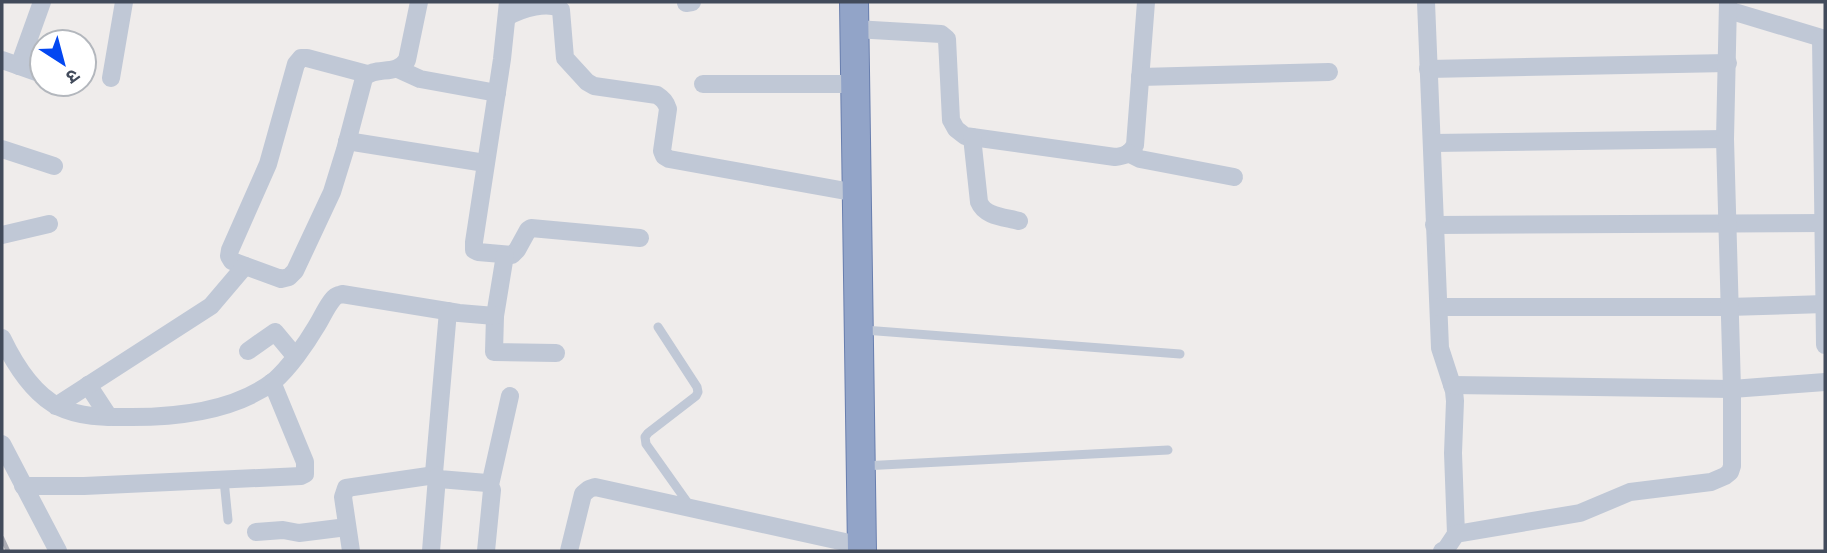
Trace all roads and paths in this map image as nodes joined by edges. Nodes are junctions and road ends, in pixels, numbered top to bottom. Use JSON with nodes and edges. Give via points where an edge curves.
{"nodes":[{"id":1,"x":42,"y":2,"type":"edge"},
{"id":2,"x":124,"y":2,"type":"edge"},
{"id":3,"x":419,"y":2,"type":"edge"},
{"id":4,"x":1146,"y":2,"type":"edge"},
{"id":5,"x":1426,"y":2,"type":"edge"},
{"id":6,"x":1728,"y":6,"type":"edge"},
{"id":7,"x":507,"y":9,"type":"edge"},
{"id":8,"x":855,"y":15,"type":"edge"},
{"id":9,"x":1823,"y":38,"type":"edge"},
{"id":10,"x":10,"y":63,"type":"edge"},
{"id":11,"x":1728,"y":63,"type":"junction"},
{"id":12,"x":398,"y":69,"type":"junction"},
{"id":13,"x":1428,"y":69,"type":"junction"},
{"id":14,"x":28,"y":70,"type":"edge"},
{"id":15,"x":1329,"y":72,"type":"dead end"},
{"id":16,"x":367,"y":74,"type":"junction"},
{"id":17,"x":1140,"y":77,"type":"junction"},
{"id":18,"x":111,"y":78,"type":"dead end"},
{"id":19,"x":703,"y":84,"type":"dead end"},
{"id":20,"x":855,"y":84,"type":"junction"},
{"id":21,"x":496,"y":93,"type":"junction"},
{"id":22,"x":972,"y":138,"type":"junction"},
{"id":23,"x":1725,"y":139,"type":"junction"},
{"id":24,"x":347,"y":141,"type":"junction"},
{"id":25,"x":1433,"y":143,"type":"junction"},
{"id":26,"x":2,"y":149,"type":"edge"},
{"id":27,"x":1128,"y":153,"type":"junction"},
{"id":28,"x":485,"y":163,"type":"junction"},
{"id":29,"x":54,"y":166,"type":"dead end"},
{"id":30,"x":1234,"y":177,"type":"dead end"},
{"id":31,"x":857,"y":193,"type":"junction"},
{"id":32,"x":1019,"y":221,"type":"dead end"},
{"id":33,"x":1824,"y":223,"type":"edge"},
{"id":34,"x":49,"y":224,"type":"dead end"},
{"id":35,"x":1727,"y":224,"type":"junction"},
{"id":36,"x":1434,"y":225,"type":"junction"},
{"id":37,"x":2,"y":235,"type":"edge"},
{"id":38,"x":640,"y":238,"type":"dead end"},
{"id":39,"x":505,"y":255,"type":"junction"},
{"id":40,"x":245,"y":266,"type":"junction"},
{"id":41,"x":1825,"y":304,"type":"edge"},
{"id":42,"x":1439,"y":307,"type":"junction"},
{"id":43,"x":1728,"y":307,"type":"junction"},
{"id":44,"x":448,"y":311,"type":"junction"},
{"id":45,"x":495,"y":316,"type":"junction"},
{"id":46,"x":658,"y":327,"type":"dead end"},
{"id":47,"x":860,"y":330,"type":"junction"},
{"id":48,"x":2,"y":338,"type":"edge"},
{"id":49,"x":1825,"y":345,"type":"edge"},
{"id":50,"x":248,"y":351,"type":"dead end"},
{"id":51,"x":556,"y":353,"type":"dead end"},
{"id":52,"x":1180,"y":354,"type":"dead end"},
{"id":53,"x":295,"y":356,"type":"junction"},
{"id":54,"x":272,"y":382,"type":"junction"},
{"id":55,"x":1825,"y":382,"type":"edge"},
{"id":56,"x":1452,"y":385,"type":"junction"},
{"id":57,"x":88,"y":386,"type":"junction"},
{"id":58,"x":1732,"y":388,"type":"junction"},
{"id":59,"x":510,"y":396,"type":"dead end"},
{"id":60,"x":56,"y":405,"type":"junction"},
{"id":61,"x":110,"y":417,"type":"junction"},
{"id":62,"x":2,"y":444,"type":"edge"},
{"id":63,"x":1168,"y":450,"type":"dead end"},
{"id":64,"x":860,"y":466,"type":"junction"},
{"id":65,"x":436,"y":476,"type":"junction"},
{"id":66,"x":224,"y":480,"type":"junction"},
{"id":67,"x":491,"y":485,"type":"junction"},
{"id":68,"x":23,"y":486,"type":"junction"},
{"id":69,"x":691,"y":508,"type":"junction"},
{"id":70,"x":228,"y":520,"type":"dead end"},
{"id":71,"x":347,"y":527,"type":"junction"},
{"id":72,"x":256,"y":532,"type":"dead end"},
{"id":73,"x":1456,"y":534,"type":"junction"},
{"id":74,"x":863,"y":549,"type":"edge"},
{"id":75,"x":58,"y":551,"type":"edge"},
{"id":76,"x":351,"y":551,"type":"edge"},
{"id":77,"x":431,"y":551,"type":"edge"},
{"id":78,"x":486,"y":551,"type":"edge"},
{"id":79,"x":569,"y":551,"type":"edge"},
{"id":80,"x":1442,"y":551,"type":"edge"}],
"edges":[{"from":1,"to":10,"type":"street"},
{"from":2,"to":18,"type":"street"},
{"from":3,"to":12,"type":"street","via":[[407,60]]},
{"from":4,"to":17,"type":"street"},
{"from":5,"to":13,"type":"street"},
{"from":6,"to":9,"type":"street"},
{"from":6,"to":11,"type":"street"},
{"from":7,"to":21,"type":"street"},
{"from":7,"to":31,"type":"street","via":[[555,2],[565,58],[587,82],[657,95],[666,103],[662,151],[669,159]]},
{"from":8,"to":20,"type":"highway"},
{"from":8,"to":22,"type":"street","via":[[945,36],[951,120],[956,129]]},
{"from":9,"to":33,"type":"street"},
{"from":10,"to":14,"type":"street"},
{"from":11,"to":13,"type":"street"},
{"from":11,"to":23,"type":"street"},
{"from":12,"to":16,"type":"street"},
{"from":12,"to":21,"type":"street","via":[[420,79]]},
{"from":13,"to":25,"type":"street"},
{"from":15,"to":17,"type":"street"},
{"from":16,"to":24,"type":"street"},
{"from":16,"to":40,"type":"street","via":[[307,58],[296,64],[268,164],[230,250],[232,261]]},
{"from":17,"to":27,"type":"street","via":[[1135,145]]},
{"from":19,"to":20,"type":"street"},
{"from":20,"to":31,"type":"highway"},
{"from":21,"to":28,"type":"street"},
{"from":22,"to":27,"type":"street","via":[[1115,157]]},
{"from":22,"to":32,"type":"street","via":[[982,208]]},
{"from":23,"to":25,"type":"street"},
{"from":23,"to":35,"type":"street"},
{"from":24,"to":28,"type":"street"},
{"from":24,"to":40,"type":"street","via":[[332,192],[295,271],[281,279]]},
{"from":25,"to":36,"type":"street"},
{"from":26,"to":29,"type":"street"},
{"from":27,"to":30,"type":"street"},
{"from":28,"to":39,"type":"street","via":[[474,250]]},
{"from":31,"to":47,"type":"highway"},
{"from":33,"to":35,"type":"street"},
{"from":33,"to":41,"type":"street"},
{"from":34,"to":37,"type":"street"},
{"from":35,"to":36,"type":"street"},
{"from":35,"to":43,"type":"street"},
{"from":36,"to":42,"type":"street"},
{"from":38,"to":39,"type":"street","via":[[531,228],[515,253]]},
{"from":39,"to":45,"type":"street"},
{"from":40,"to":57,"type":"street","via":[[211,306]]},
{"from":41,"to":43,"type":"street"},
{"from":41,"to":49,"type":"street"},
{"from":42,"to":43,"type":"street"},
{"from":42,"to":56,"type":"street","via":[[1440,348]]},
{"from":43,"to":58,"type":"street"},
{"from":44,"to":45,"type":"street"},
{"from":44,"to":53,"type":"street","via":[[342,294],[333,299]]},
{"from":44,"to":65,"type":"street"},
{"from":45,"to":51,"type":"street","via":[[494,352]]},
{"from":46,"to":69,"type":"lane","via":[[698,392],[648,433],[646,444]]},
{"from":47,"to":52,"type":"lane"},
{"from":47,"to":64,"type":"highway"},
{"from":48,"to":60,"type":"street","via":[[36,389]]},
{"from":50,"to":53,"type":"street","via":[[275,332]]},
{"from":53,"to":54,"type":"street"},
{"from":54,"to":61,"type":"street","via":[[206,410]]},
{"from":54,"to":66,"type":"street","via":[[305,462],[305,474]]},
{"from":55,"to":58,"type":"street"},
{"from":56,"to":58,"type":"street"},
{"from":56,"to":73,"type":"street"},
{"from":57,"to":60,"type":"street"},
{"from":57,"to":61,"type":"street"},
{"from":58,"to":73,"type":"street","via":[[1732,466],[1725,476],[1630,492],[1580,513]]},
{"from":59,"to":67,"type":"street"},
{"from":60,"to":61,"type":"street","via":[[83,415]]},
{"from":62,"to":68,"type":"street"},
{"from":63,"to":64,"type":"lane"},
{"from":64,"to":74,"type":"highway"},
{"from":65,"to":67,"type":"street"},
{"from":65,"to":71,"type":"street","via":[[346,488]]},
{"from":65,"to":77,"type":"street"},
{"from":66,"to":68,"type":"street"},
{"from":66,"to":70,"type":"lane"},
{"from":67,"to":78,"type":"street"},
{"from":68,"to":75,"type":"street"},
{"from":69,"to":74,"type":"street"},
{"from":69,"to":79,"type":"street","via":[[589,489],[583,494]]},
{"from":71,"to":72,"type":"street"},
{"from":71,"to":76,"type":"street"},
{"from":73,"to":80,"type":"street"}]}
